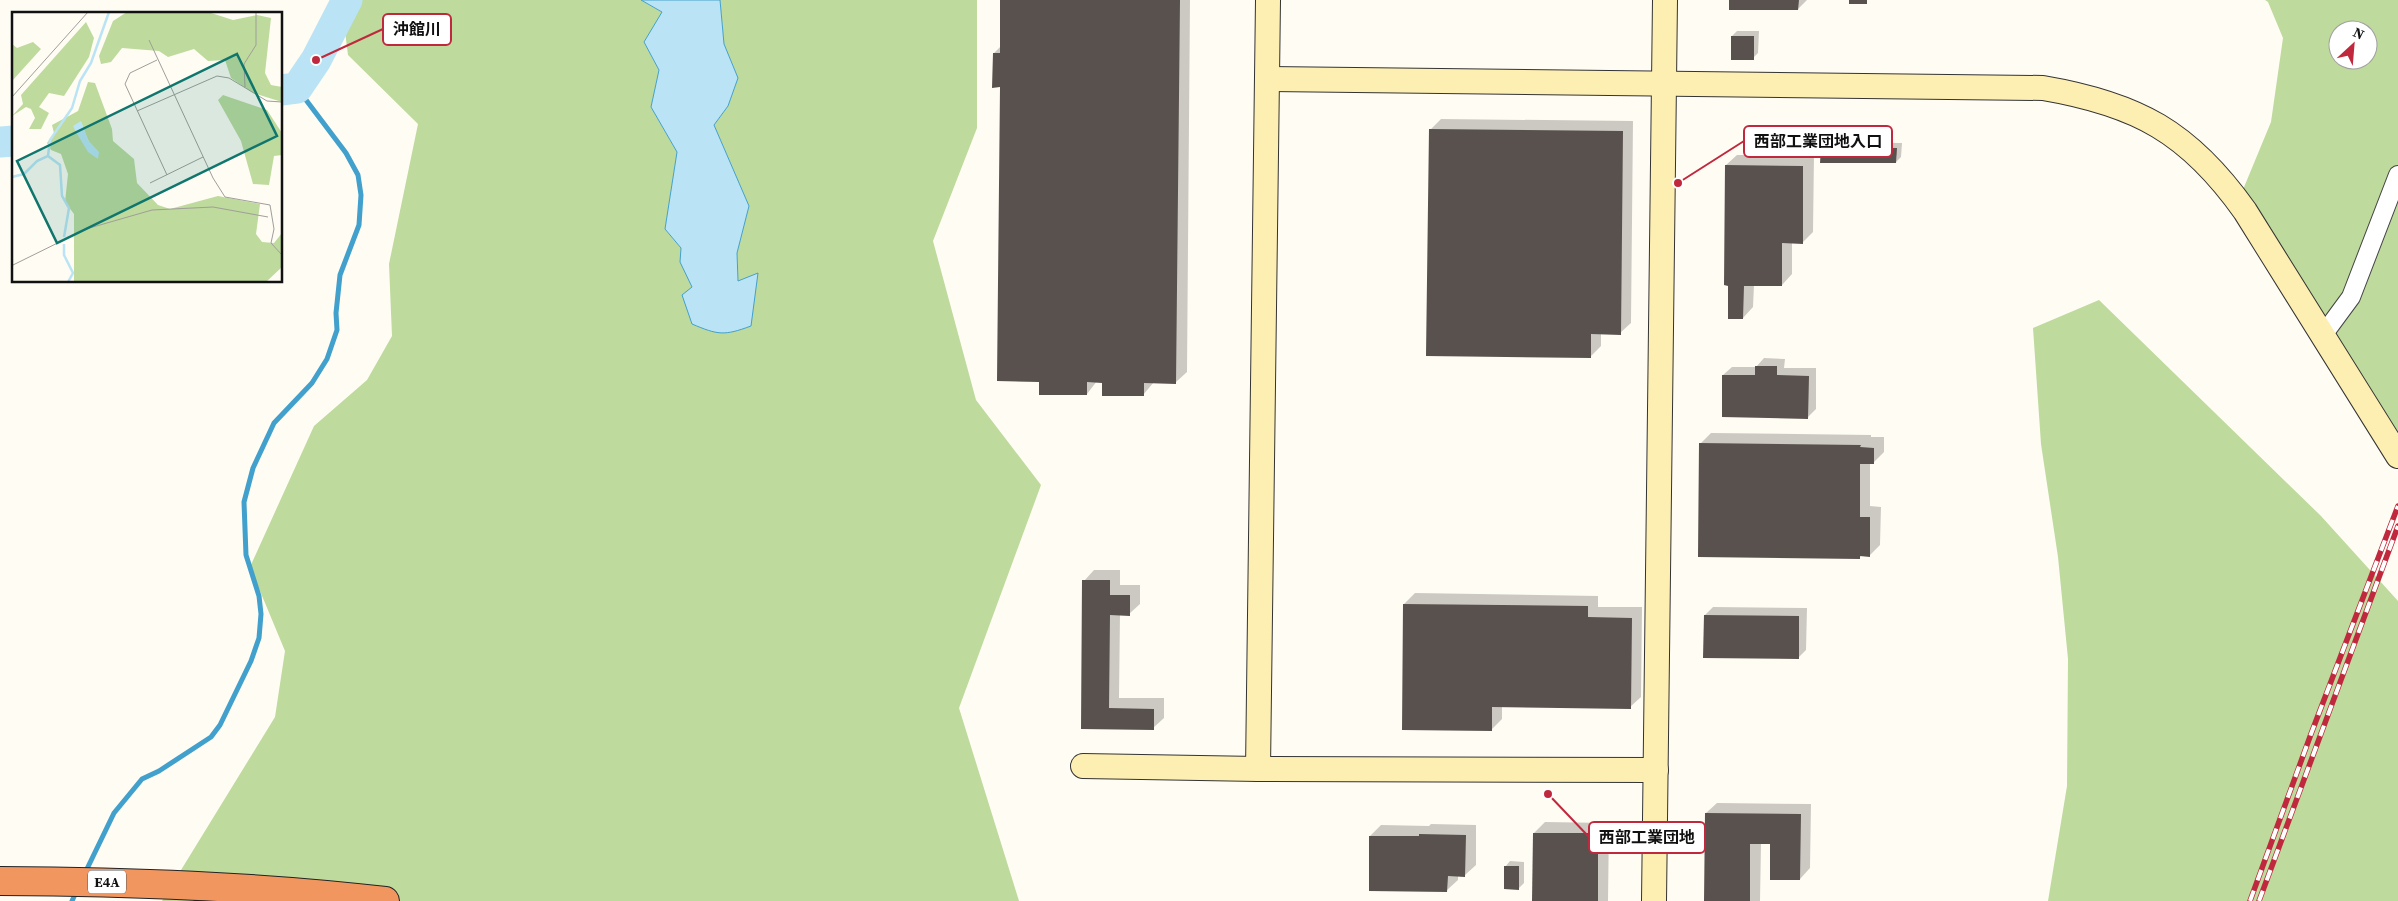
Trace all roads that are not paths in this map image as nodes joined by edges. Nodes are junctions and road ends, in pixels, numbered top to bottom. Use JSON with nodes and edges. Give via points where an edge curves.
{"nodes":[{"id":1,"x":1268,"y":0,"type":"edge"},
{"id":2,"x":1665,"y":0,"type":"edge"},
{"id":3,"x":1268,"y":79,"type":"junction"},
{"id":4,"x":1664,"y":83,"type":"junction"},
{"id":5,"x":2398,"y":175,"type":"edge"},
{"id":6,"x":2323,"y":335,"type":"junction"},
{"id":7,"x":2398,"y":456,"type":"edge"},
{"id":8,"x":1083,"y":766,"type":"dead end"},
{"id":9,"x":1258,"y":769,"type":"junction"},
{"id":10,"x":1656,"y":770,"type":"junction"},
{"id":11,"x":0,"y":881,"type":"edge"},
{"id":12,"x":385,"y":901,"type":"edge"},
{"id":13,"x":1654,"y":901,"type":"edge"}],
"edges":[{"from":1,"to":3,"type":"street"},
{"from":2,"to":4,"type":"street"},
{"from":3,"to":4,"type":"street"},
{"from":3,"to":9,"type":"street"},
{"from":4,"to":6,"type":"street","via":[[2042,88],[2086,95],[2128,109],[2166,131],[2223,179]]},
{"from":4,"to":10,"type":"street"},
{"from":5,"to":6,"type":"street","via":[[2351,297]]},
{"from":6,"to":7,"type":"street"},
{"from":8,"to":9,"type":"street"},
{"from":9,"to":10,"type":"street"},
{"from":10,"to":13,"type":"street"},
{"from":11,"to":12,"type":"highway","number":"E4A","via":[[166,883]]}]}
